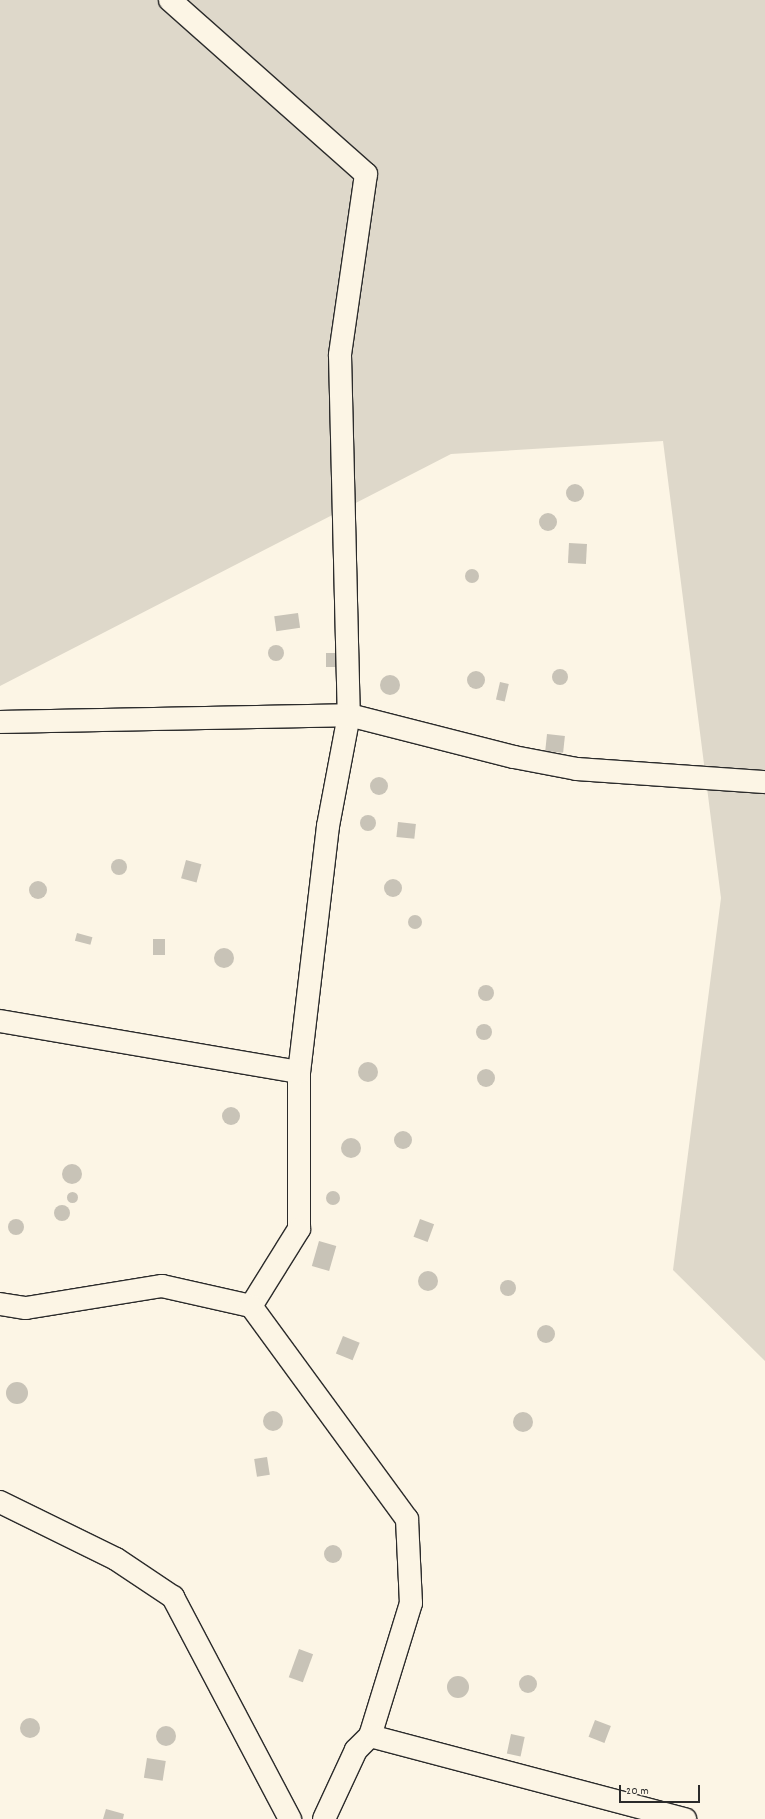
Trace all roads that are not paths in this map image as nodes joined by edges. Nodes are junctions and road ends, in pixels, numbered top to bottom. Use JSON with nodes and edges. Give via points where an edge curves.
{"nodes":[{"id":1,"x":170,"y":0,"type":"edge"},
{"id":2,"x":349,"y":714,"type":"junction"},
{"id":3,"x":0,"y":722,"type":"edge"},
{"id":4,"x":765,"y":782,"type":"edge"},
{"id":5,"x":0,"y":1021,"type":"edge"},
{"id":6,"x":298,"y":1072,"type":"junction"},
{"id":7,"x":0,"y":1304,"type":"edge"},
{"id":8,"x":251,"y":1306,"type":"junction"},
{"id":9,"x":0,"y":1502,"type":"edge"},
{"id":10,"x":370,"y":1736,"type":"junction"},
{"id":11,"x":290,"y":1819,"type":"edge"},
{"id":12,"x":324,"y":1819,"type":"edge"},
{"id":13,"x":685,"y":1819,"type":"edge"}],
"edges":[{"from":1,"to":2,"type":"street","via":[[366,174],[340,355]]},
{"from":2,"to":3,"type":"street"},
{"from":2,"to":4,"type":"street","via":[[514,757],[577,769]]},
{"from":2,"to":6,"type":"street","via":[[328,826]]},
{"from":5,"to":6,"type":"street"},
{"from":6,"to":8,"type":"street","via":[[298,1229]]},
{"from":7,"to":8,"type":"street","via":[[26,1308],[162,1286]]},
{"from":8,"to":10,"type":"street","via":[[407,1519],[411,1603]]},
{"from":9,"to":11,"type":"street","via":[[116,1559],[173,1597]]},
{"from":10,"to":12,"type":"street","via":[[356,1750]]},
{"from":10,"to":13,"type":"street"}]}
